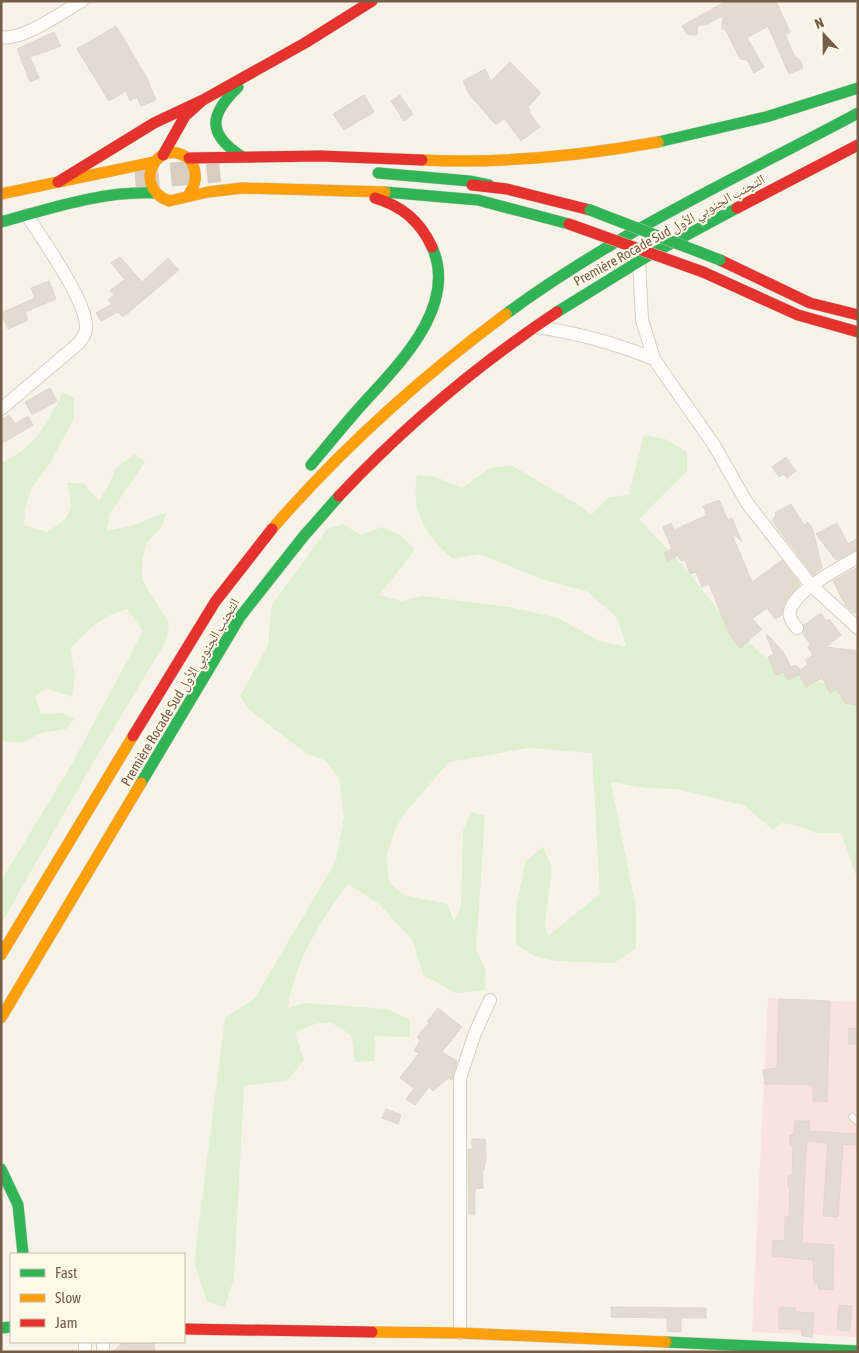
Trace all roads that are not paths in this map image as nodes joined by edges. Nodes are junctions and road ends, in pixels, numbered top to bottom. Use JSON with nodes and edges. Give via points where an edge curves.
{"nodes":[{"id":1,"x":82,"y":1,"type":"edge"},
{"id":2,"x":372,"y":1,"type":"edge"},
{"id":3,"x":1,"y":37,"type":"edge"},
{"id":4,"x":305,"y":43,"type":"junction"},
{"id":5,"x":241,"y":84,"type":"junction"},
{"id":6,"x":858,"y":88,"type":"edge"},
{"id":7,"x":203,"y":100,"type":"junction"},
{"id":8,"x":858,"y":114,"type":"edge"},
{"id":9,"x":858,"y":145,"type":"edge"},
{"id":10,"x":578,"y":154,"type":"junction"},
{"id":11,"x":858,"y":155,"type":"edge"},
{"id":12,"x":241,"y":156,"type":"junction"},
{"id":13,"x":158,"y":159,"type":"junction"},
{"id":14,"x":190,"y":161,"type":"junction"},
{"id":15,"x":296,"y":168,"type":"dead end"},
{"id":16,"x":238,"y":169,"type":"dead end"},
{"id":17,"x":207,"y":176,"type":"dead end"},
{"id":18,"x":135,"y":178,"type":"tunnel mouth"},
{"id":19,"x":219,"y":180,"type":"tunnel mouth"},
{"id":20,"x":58,"y":182,"type":"junction"},
{"id":21,"x":334,"y":189,"type":"junction"},
{"id":22,"x":508,"y":189,"type":"junction"},
{"id":23,"x":1,"y":194,"type":"edge"},
{"id":24,"x":155,"y":194,"type":"junction"},
{"id":25,"x":188,"y":196,"type":"junction"},
{"id":26,"x":20,"y":202,"type":"dead end"},
{"id":27,"x":27,"y":215,"type":"junction"},
{"id":28,"x":719,"y":218,"type":"junction"},
{"id":29,"x":1,"y":222,"type":"edge"},
{"id":30,"x":640,"y":261,"type":"junction"},
{"id":31,"x":858,"y":315,"type":"edge"},
{"id":32,"x":537,"y":327,"type":"junction"},
{"id":33,"x":858,"y":332,"type":"edge"},
{"id":34,"x":654,"y":359,"type":"junction"},
{"id":35,"x":1,"y":409,"type":"edge"},
{"id":36,"x":305,"y":473,"type":"dead end"},
{"id":37,"x":293,"y":487,"type":"dead end"},
{"id":38,"x":858,"y":558,"type":"edge"},
{"id":39,"x":227,"y":584,"type":"junction"},
{"id":40,"x":811,"y":586,"type":"junction"},
{"id":41,"x":797,"y":628,"type":"dead end"},
{"id":42,"x":858,"y":628,"type":"edge"},
{"id":43,"x":1,"y":955,"type":"edge"},
{"id":44,"x":490,"y":1000,"type":"dead end"},
{"id":45,"x":1,"y":1018,"type":"edge"},
{"id":46,"x":852,"y":1117,"type":"dead end"},
{"id":47,"x":858,"y":1122,"type":"edge"},
{"id":48,"x":1,"y":1168,"type":"edge"},
{"id":49,"x":23,"y":1253,"type":"edge"},
{"id":50,"x":185,"y":1329,"type":"edge"},
{"id":51,"x":460,"y":1333,"type":"junction"},
{"id":52,"x":858,"y":1351,"type":"edge"}],
"edges":[{"from":1,"to":3,"type":"street","via":[[31,30],[8,39]]},
{"from":2,"to":4,"type":"main road"},
{"from":4,"to":5,"type":"main road","via":[[289,57]]},
{"from":4,"to":7,"type":"main road"},
{"from":5,"to":12,"type":"main road","via":[[220,104],[215,120],[222,140]]},
{"from":5,"to":14,"type":"main road","via":[[204,106],[192,118],[185,134]]},
{"from":6,"to":10,"type":"main road","via":[[732,127],[656,143]]},
{"from":7,"to":13,"type":"main road","via":[[185,116]]},
{"from":7,"to":20,"type":"main road","via":[[154,123]]},
{"from":8,"to":39,"type":"main road","name":"Première Rocade Sud التجنب الجنوبي الأول","via":[[678,207],[561,276],[506,315],[430,374],[325,470]]},
{"from":9,"to":28,"type":"main road","name":"Première Rocade Sud التجنب الجنوبي الأول"},
{"from":10,"to":12,"type":"main road","via":[[482,161]]},
{"from":10,"to":22,"type":"main road","via":[[455,167],[364,171],[469,181]]},
{"from":11,"to":28,"type":"main road"},
{"from":12,"to":14,"type":"main road"},
{"from":13,"to":14,"type":"main road","via":[[175,153]]},
{"from":13,"to":20,"type":"main road"},
{"from":13,"to":24,"type":"main road","via":[[151,168],[149,181]]},
{"from":14,"to":17,"type":"main road"},
{"from":14,"to":25,"type":"main road","via":[[197,183]]},
{"from":15,"to":16,"type":"main road"},
{"from":18,"to":26,"type":"main road"},
{"from":19,"to":22,"type":"main road","via":[[365,180]]},
{"from":20,"to":23,"type":"main road"},
{"from":21,"to":25,"type":"main road","via":[[239,188]]},
{"from":21,"to":33,"type":"main road","bridge":true,"via":[[488,201],[569,224],[703,272],[797,316]]},
{"from":21,"to":36,"type":"main road","via":[[391,203],[408,213],[432,243],[439,278],[434,303],[415,342]]},
{"from":22,"to":31,"type":"main road","bridge":true,"via":[[590,210],[720,260],[810,303]]},
{"from":24,"to":25,"type":"main road","via":[[174,201]]},
{"from":24,"to":27,"type":"main road","via":[[112,196]]},
{"from":27,"to":29,"type":"main road"},
{"from":27,"to":35,"type":"street","via":[[77,299],[86,330],[80,343]]},
{"from":28,"to":30,"type":"main road","name":"Première Rocade Sud التجنب الجنوبي الأول"},
{"from":30,"to":32,"type":"main road","name":"Première Rocade Sud التجنب الجنوبي الأول","via":[[576,299]]},
{"from":30,"to":34,"type":"street","via":[[642,320]]},
{"from":32,"to":34,"type":"street","via":[[613,342]]},
{"from":32,"to":45,"type":"main road","name":"Première Rocade Sud التجنب الجنوبي الأول","via":[[431,408],[342,492],[287,556],[240,617]]},
{"from":34,"to":40,"type":"street","via":[[714,445],[747,503]]},
{"from":37,"to":39,"type":"main road"},
{"from":38,"to":40,"type":"street"},
{"from":39,"to":43,"type":"main road","name":"Première Rocade Sud التجنب الجنوبي الأول"},
{"from":40,"to":41,"type":"street","via":[[790,609],[790,617]]},
{"from":40,"to":42,"type":"street"},
{"from":44,"to":51,"type":"street","via":[[474,1033],[460,1078]]},
{"from":46,"to":47,"type":"lane"},
{"from":48,"to":49,"type":"main road","via":[[18,1205]]},
{"from":50,"to":51,"type":"main road"},
{"from":51,"to":52,"type":"main road"}]}
